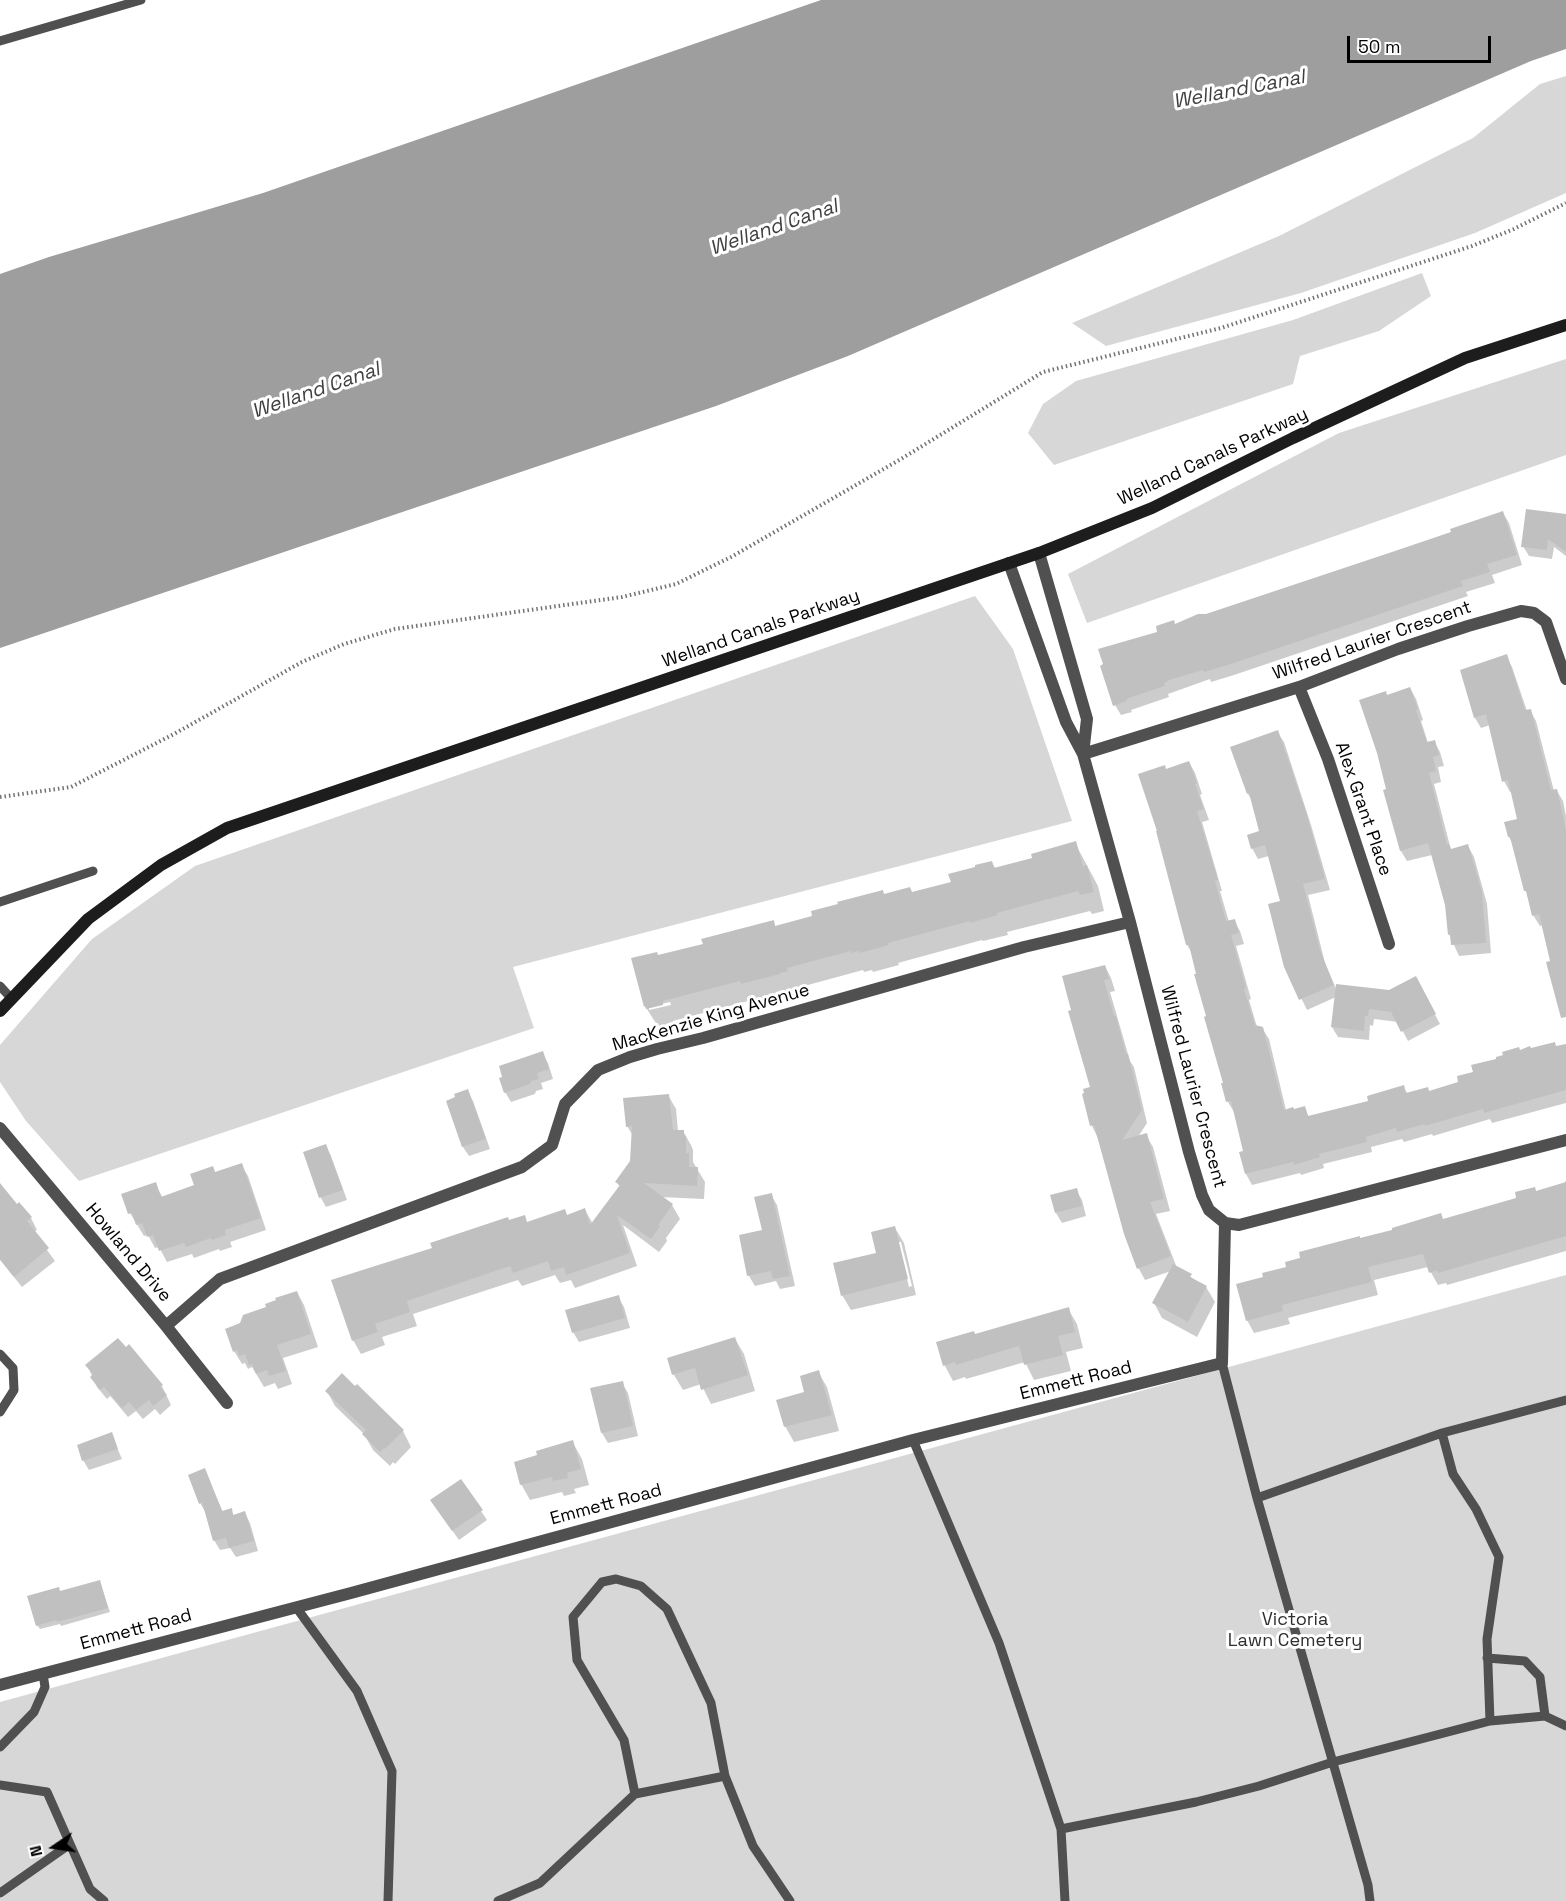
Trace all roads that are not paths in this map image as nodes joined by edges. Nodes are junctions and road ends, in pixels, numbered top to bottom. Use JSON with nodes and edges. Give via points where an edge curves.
{"nodes":[{"id":1,"x":141,"y":0,"type":"edge"},
{"id":2,"x":0,"y":41,"type":"edge"},
{"id":3,"x":1566,"y":325,"type":"edge"},
{"id":4,"x":1040,"y":553,"type":"junction"},
{"id":5,"x":1009,"y":563,"type":"junction"},
{"id":6,"x":1566,"y":679,"type":"edge"},
{"id":7,"x":1299,"y":687,"type":"junction"},
{"id":8,"x":1083,"y":754,"type":"junction"},
{"id":9,"x":93,"y":871,"type":"dead end"},
{"id":10,"x":0,"y":902,"type":"edge"},
{"id":11,"x":1130,"y":922,"type":"junction"},
{"id":12,"x":1389,"y":944,"type":"dead end"},
{"id":13,"x":0,"y":986,"type":"edge"},
{"id":14,"x":11,"y":998,"type":"junction"},
{"id":15,"x":0,"y":1011,"type":"edge"},
{"id":16,"x":0,"y":1128,"type":"edge"},
{"id":17,"x":1566,"y":1140,"type":"edge"},
{"id":18,"x":1225,"y":1223,"type":"junction"},
{"id":19,"x":166,"y":1326,"type":"junction"},
{"id":20,"x":0,"y":1354,"type":"edge"},
{"id":21,"x":1222,"y":1363,"type":"junction"},
{"id":22,"x":1566,"y":1400,"type":"edge"},
{"id":23,"x":227,"y":1403,"type":"dead end"},
{"id":24,"x":0,"y":1412,"type":"edge"},
{"id":25,"x":1442,"y":1433,"type":"junction"},
{"id":26,"x":913,"y":1440,"type":"junction"},
{"id":27,"x":1257,"y":1498,"type":"junction"},
{"id":28,"x":296,"y":1607,"type":"junction"},
{"id":29,"x":1487,"y":1658,"type":"junction"},
{"id":30,"x":43,"y":1674,"type":"junction"},
{"id":31,"x":0,"y":1685,"type":"edge"},
{"id":32,"x":1545,"y":1716,"type":"junction"},
{"id":33,"x":1491,"y":1721,"type":"junction"},
{"id":34,"x":1566,"y":1726,"type":"edge"},
{"id":35,"x":0,"y":1747,"type":"edge"},
{"id":36,"x":1333,"y":1762,"type":"junction"},
{"id":37,"x":724,"y":1776,"type":"junction"},
{"id":38,"x":0,"y":1785,"type":"edge"},
{"id":39,"x":635,"y":1794,"type":"junction"},
{"id":40,"x":1061,"y":1829,"type":"junction"},
{"id":41,"x":70,"y":1844,"type":"junction"},
{"id":42,"x":0,"y":1893,"type":"edge"},
{"id":43,"x":104,"y":1901,"type":"edge"},
{"id":44,"x":388,"y":1901,"type":"edge"},
{"id":45,"x":498,"y":1901,"type":"edge"},
{"id":46,"x":790,"y":1901,"type":"edge"},
{"id":47,"x":1065,"y":1901,"type":"edge"},
{"id":48,"x":1370,"y":1901,"type":"edge"}],
"edges":[{"from":1,"to":2,"type":"lane"},
{"from":3,"to":4,"type":"main road","name":"Welland Canals Parkway","via":[[1465,358],[1152,508]]},
{"from":4,"to":5,"type":"main road","name":"Welland Canals Parkway"},
{"from":4,"to":8,"type":"street","name":"Wilfred Laurier Crescent","via":[[1087,719]]},
{"from":5,"to":8,"type":"street","name":"Wilfred Laurier Crescent","via":[[1066,722]]},
{"from":5,"to":14,"type":"main road","name":"Welland Canals Parkway","via":[[227,828],[161,865],[88,919]]},
{"from":6,"to":7,"type":"street","name":"Wilfred Laurier Crescent","via":[[1546,622],[1534,613],[1521,611],[1408,646]]},
{"from":7,"to":8,"type":"street","name":"Wilfred Laurier Crescent"},
{"from":7,"to":12,"type":"street","name":"Alex Grant Place","via":[[1328,759]]},
{"from":8,"to":11,"type":"street","name":"Wilfred Laurier Crescent"},
{"from":9,"to":10,"type":"lane"},
{"from":11,"to":18,"type":"street","name":"Wilfred Laurier Crescent","via":[[1202,1194],[1209,1210]]},
{"from":11,"to":19,"type":"street","name":"MacKenzie King Avenue","via":[[1024,947],[657,1049],[598,1070],[565,1104],[552,1145],[522,1167],[220,1279]]},
{"from":13,"to":14,"type":"lane"},
{"from":14,"to":15,"type":"main road","name":"Welland Canals Parkway"},
{"from":16,"to":19,"type":"street","name":"Howland Drive"},
{"from":17,"to":18,"type":"street","via":[[1239,1225]]},
{"from":18,"to":21,"type":"street"},
{"from":19,"to":23,"type":"street","name":"Howland Drive"},
{"from":20,"to":24,"type":"lane","via":[[13,1368],[14,1390]]},
{"from":21,"to":26,"type":"street","name":"Emmett Road"},
{"from":21,"to":27,"type":"lane"},
{"from":22,"to":25,"type":"lane"},
{"from":25,"to":27,"type":"lane"},
{"from":25,"to":29,"type":"lane","via":[[1453,1474],[1476,1509],[1499,1557],[1486,1639]]},
{"from":26,"to":28,"type":"street","name":"Emmett Road"},
{"from":26,"to":40,"type":"lane","via":[[999,1643]]},
{"from":27,"to":36,"type":"lane"},
{"from":28,"to":30,"type":"street","name":"Emmett Road"},
{"from":28,"to":44,"type":"lane","via":[[357,1690],[392,1771]]},
{"from":29,"to":32,"type":"lane","via":[[1525,1661],[1540,1677]]},
{"from":29,"to":33,"type":"lane"},
{"from":30,"to":31,"type":"street","name":"Emmett Road"},
{"from":30,"to":35,"type":"lane","via":[[45,1687],[34,1712]]},
{"from":32,"to":33,"type":"lane"},
{"from":32,"to":34,"type":"lane"},
{"from":33,"to":36,"type":"lane"},
{"from":36,"to":40,"type":"lane","via":[[1196,1802]]},
{"from":36,"to":48,"type":"lane"},
{"from":37,"to":39,"type":"lane"},
{"from":37,"to":39,"type":"lane","via":[[711,1703],[667,1609],[641,1586],[616,1580],[602,1582],[573,1617],[577,1660],[624,1740]]},
{"from":37,"to":46,"type":"lane","via":[[753,1846]]},
{"from":38,"to":41,"type":"lane","via":[[47,1792]]},
{"from":39,"to":45,"type":"lane","via":[[540,1883]]},
{"from":40,"to":47,"type":"lane"},
{"from":41,"to":42,"type":"lane"},
{"from":41,"to":43,"type":"lane","via":[[90,1889]]}]}
